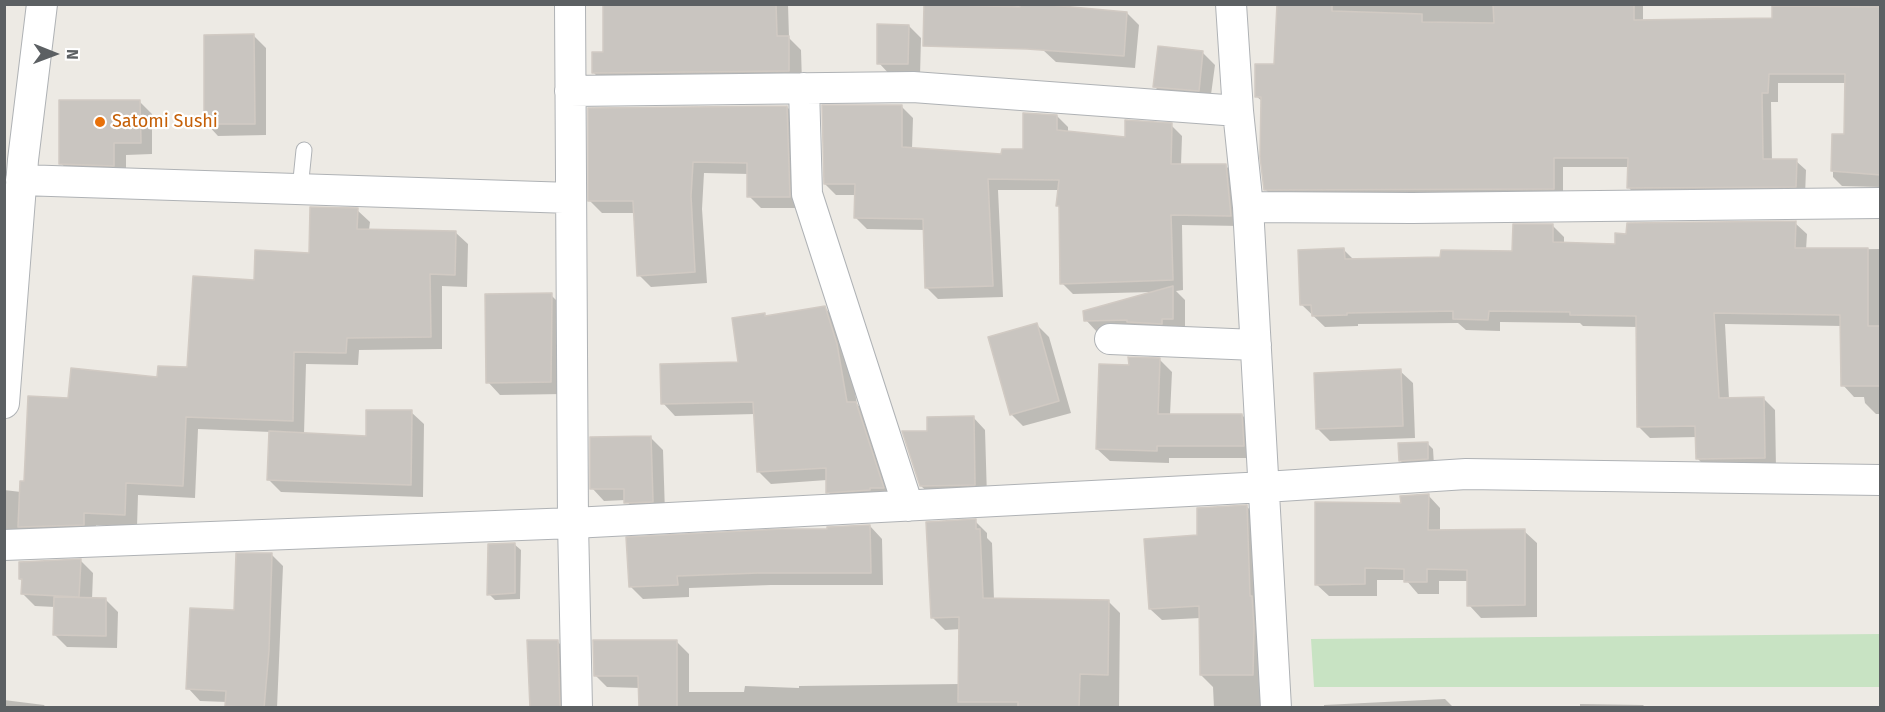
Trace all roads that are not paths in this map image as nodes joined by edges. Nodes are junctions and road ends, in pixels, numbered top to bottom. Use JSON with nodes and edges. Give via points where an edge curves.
{"nodes":[{"id":1,"x":42,"y":4,"type":"edge"},
{"id":2,"x":570,"y":4,"type":"edge"},
{"id":3,"x":1231,"y":4,"type":"edge"},
{"id":4,"x":804,"y":88,"type":"junction"},
{"id":5,"x":570,"y":91,"type":"junction"},
{"id":6,"x":1238,"y":111,"type":"junction"},
{"id":7,"x":304,"y":150,"type":"dead end"},
{"id":8,"x":16,"y":166,"type":"edge"},
{"id":9,"x":300,"y":189,"type":"junction"},
{"id":10,"x":571,"y":198,"type":"junction"},
{"id":11,"x":1881,"y":203,"type":"edge"},
{"id":12,"x":1248,"y":207,"type":"junction"},
{"id":13,"x":1110,"y":339,"type":"dead end"},
{"id":14,"x":1256,"y":345,"type":"junction"},
{"id":15,"x":4,"y":403,"type":"edge"},
{"id":16,"x":1881,"y":480,"type":"edge"},
{"id":17,"x":1264,"y":487,"type":"junction"},
{"id":18,"x":908,"y":506,"type":"junction"},
{"id":19,"x":573,"y":523,"type":"junction"},
{"id":20,"x":4,"y":544,"type":"edge"},
{"id":21,"x":577,"y":708,"type":"edge"},
{"id":22,"x":1276,"y":708,"type":"edge"}],
"edges":[{"from":1,"to":8,"type":"street"},
{"from":2,"to":5,"type":"street"},
{"from":3,"to":6,"type":"street"},
{"from":4,"to":5,"type":"street"},
{"from":4,"to":6,"type":"street","via":[[914,87]]},
{"from":4,"to":18,"type":"street","via":[[807,194]]},
{"from":5,"to":10,"type":"street"},
{"from":6,"to":12,"type":"street"},
{"from":7,"to":9,"type":"lane"},
{"from":8,"to":9,"type":"street"},
{"from":8,"to":15,"type":"street"},
{"from":9,"to":10,"type":"street"},
{"from":10,"to":19,"type":"street"},
{"from":11,"to":12,"type":"street"},
{"from":12,"to":14,"type":"street"},
{"from":13,"to":14,"type":"street"},
{"from":14,"to":17,"type":"street"},
{"from":16,"to":17,"type":"street","via":[[1466,474]]},
{"from":17,"to":18,"type":"street"},
{"from":17,"to":22,"type":"street"},
{"from":18,"to":19,"type":"street"},
{"from":19,"to":20,"type":"street"},
{"from":19,"to":21,"type":"street"}]}
